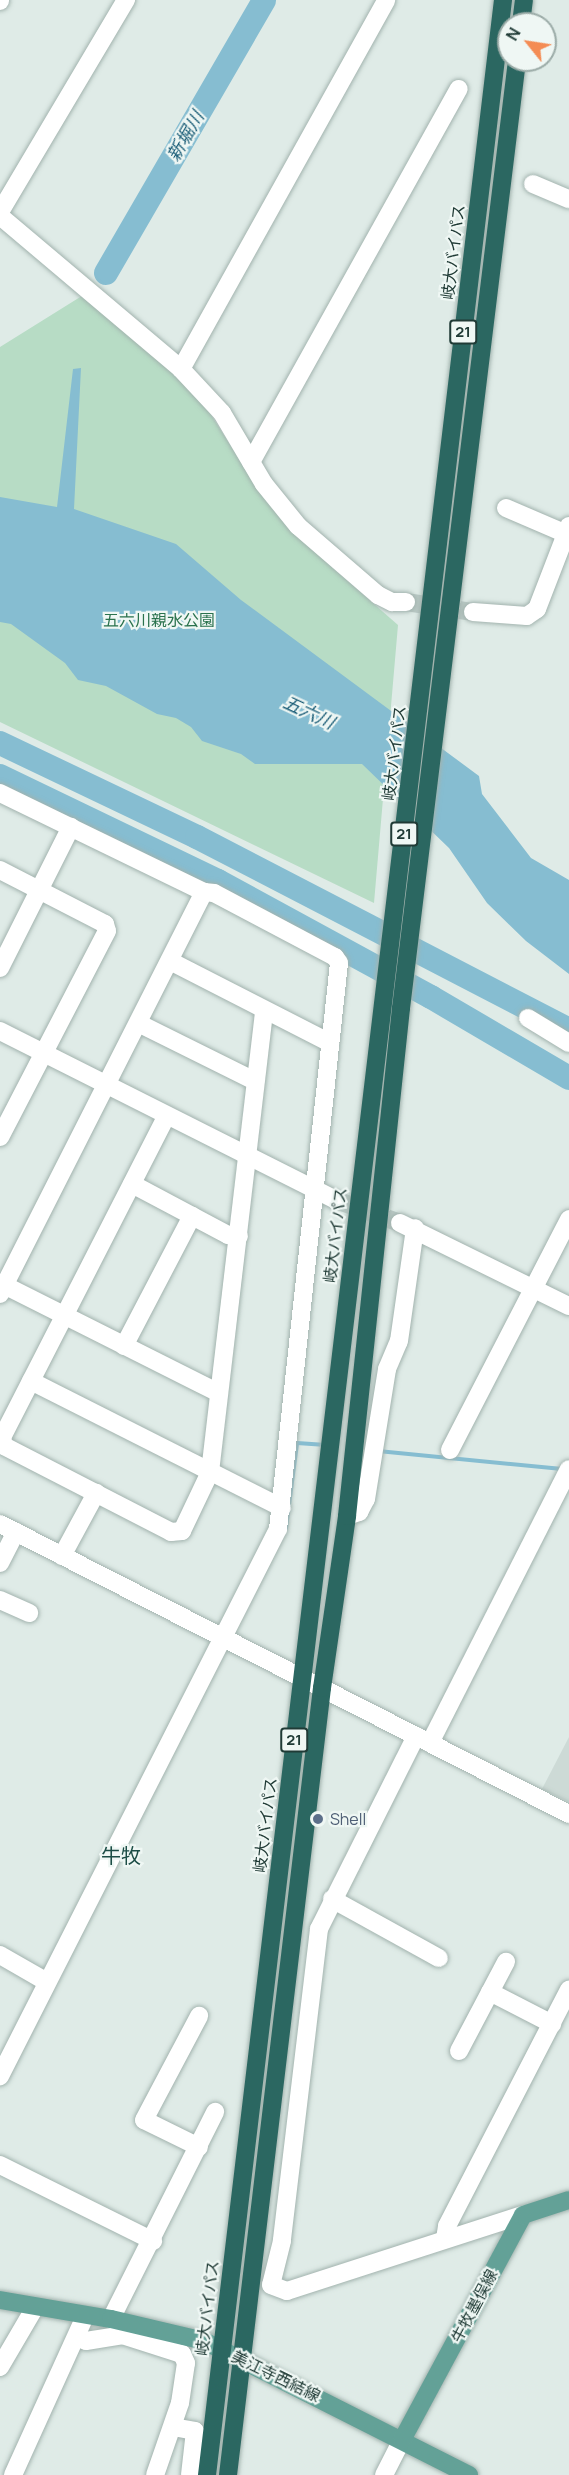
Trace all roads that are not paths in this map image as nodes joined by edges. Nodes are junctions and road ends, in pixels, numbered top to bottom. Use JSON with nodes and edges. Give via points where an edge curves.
{"nodes":[{"id":1,"x":126,"y":0,"type":"edge"},
{"id":2,"x":386,"y":0,"type":"edge"},
{"id":3,"x":503,"y":0,"type":"edge"},
{"id":4,"x":516,"y":72,"type":"edge"},
{"id":5,"x":459,"y":89,"type":"dead end"},
{"id":6,"x":533,"y":184,"type":"dead end"},
{"id":7,"x":569,"y":199,"type":"edge"},
{"id":8,"x":0,"y":214,"type":"edge"},
{"id":9,"x":181,"y":369,"type":"junction"},
{"id":10,"x":251,"y":462,"type":"junction"},
{"id":11,"x":506,"y":508,"type":"dead end"},
{"id":12,"x":568,"y":531,"type":"edge"},
{"id":13,"x":406,"y":602,"type":"tunnel mouth"},
{"id":14,"x":473,"y":612,"type":"tunnel mouth"},
{"id":15,"x":0,"y":793,"type":"edge"},
{"id":16,"x":71,"y":827,"type":"junction"},
{"id":17,"x":0,"y":870,"type":"edge"},
{"id":18,"x":39,"y":891,"type":"junction"},
{"id":19,"x":204,"y":892,"type":"junction"},
{"id":20,"x":170,"y":961,"type":"junction"},
{"id":21,"x":0,"y":968,"type":"edge"},
{"id":22,"x":264,"y":1011,"type":"junction"},
{"id":23,"x":528,"y":1018,"type":"dead end"},
{"id":24,"x":138,"y":1023,"type":"junction"},
{"id":25,"x":0,"y":1031,"type":"edge"},
{"id":26,"x":330,"y":1043,"type":"junction"},
{"id":27,"x":569,"y":1043,"type":"edge"},
{"id":28,"x":43,"y":1053,"type":"junction"},
{"id":29,"x":255,"y":1081,"type":"junction"},
{"id":30,"x":105,"y":1086,"type":"junction"},
{"id":31,"x":4,"y":1117,"type":"edge"},
{"id":32,"x":166,"y":1117,"type":"junction"},
{"id":33,"x":0,"y":1137,"type":"edge"},
{"id":34,"x":248,"y":1159,"type":"junction"},
{"id":35,"x":132,"y":1184,"type":"junction"},
{"id":36,"x":315,"y":1192,"type":"junction"},
{"id":37,"x":336,"y":1200,"type":"tunnel mouth"},
{"id":38,"x":192,"y":1216,"type":"junction"},
{"id":39,"x":569,"y":1219,"type":"edge"},
{"id":40,"x":239,"y":1236,"type":"junction"},
{"id":41,"x":1,"y":1287,"type":"edge"},
{"id":42,"x":534,"y":1288,"type":"junction"},
{"id":43,"x":569,"y":1306,"type":"edge"},
{"id":44,"x":64,"y":1317,"type":"junction"},
{"id":45,"x":124,"y":1346,"type":"junction"},
{"id":46,"x":31,"y":1381,"type":"junction"},
{"id":47,"x":219,"y":1393,"type":"junction"},
{"id":48,"x":450,"y":1450,"type":"dead end"},
{"id":49,"x":210,"y":1472,"type":"junction"},
{"id":50,"x":568,"y":1472,"type":"edge"},
{"id":51,"x":96,"y":1493,"type":"junction"},
{"id":52,"x":282,"y":1508,"type":"junction"},
{"id":53,"x":347,"y":1516,"type":"junction"},
{"id":54,"x":8,"y":1528,"type":"edge"},
{"id":55,"x":62,"y":1556,"type":"junction"},
{"id":56,"x":0,"y":1563,"type":"edge"},
{"id":57,"x":0,"y":1600,"type":"edge"},
{"id":58,"x":29,"y":1613,"type":"dead end"},
{"id":59,"x":222,"y":1638,"type":"junction"},
{"id":60,"x":301,"y":1678,"type":"junction"},
{"id":61,"x":322,"y":1688,"type":"junction"},
{"id":62,"x":423,"y":1739,"type":"junction"},
{"id":63,"x":569,"y":1814,"type":"edge"},
{"id":64,"x":332,"y":1899,"type":"junction"},
{"id":65,"x":0,"y":1955,"type":"edge"},
{"id":66,"x":434,"y":1959,"type":"dead end"},
{"id":67,"x":506,"y":1962,"type":"dead end"},
{"id":68,"x":48,"y":1982,"type":"junction"},
{"id":69,"x":569,"y":1990,"type":"edge"},
{"id":70,"x":490,"y":1992,"type":"junction"},
{"id":71,"x":199,"y":2016,"type":"dead end"},
{"id":72,"x":552,"y":2024,"type":"junction"},
{"id":73,"x":459,"y":2050,"type":"dead end"},
{"id":74,"x":0,"y":2076,"type":"edge"},
{"id":75,"x":215,"y":2112,"type":"dead end"},
{"id":76,"x":199,"y":2146,"type":"junction"},
{"id":77,"x":0,"y":2165,"type":"edge"},
{"id":78,"x":569,"y":2200,"type":"edge"},
{"id":79,"x":523,"y":2215,"type":"junction"},
{"id":80,"x":445,"y":2239,"type":"junction"},
{"id":81,"x":153,"y":2241,"type":"junction"},
{"id":82,"x":0,"y":2300,"type":"edge"},
{"id":83,"x":35,"y":2307,"type":"junction"},
{"id":84,"x":85,"y":2316,"type":"junction"},
{"id":85,"x":111,"y":2319,"type":"junction"},
{"id":86,"x":77,"y":2336,"type":"junction"},
{"id":87,"x":222,"y":2350,"type":"junction"},
{"id":88,"x":244,"y":2359,"type":"junction"},
{"id":89,"x":0,"y":2367,"type":"edge"},
{"id":90,"x":173,"y":2427,"type":"junction"},
{"id":91,"x":402,"y":2440,"type":"junction"},
{"id":92,"x":13,"y":2475,"type":"edge"},
{"id":93,"x":154,"y":2475,"type":"edge"},
{"id":94,"x":190,"y":2475,"type":"edge"},
{"id":95,"x":207,"y":2475,"type":"edge"},
{"id":96,"x":228,"y":2475,"type":"edge"},
{"id":97,"x":384,"y":2475,"type":"edge"},
{"id":98,"x":469,"y":2475,"type":"edge"}],
"edges":[{"from":1,"to":8,"type":"street"},
{"from":2,"to":9,"type":"street"},
{"from":3,"to":60,"type":"highway","name":"岐大バイパス","number":"21"},
{"from":4,"to":53,"type":"highway","number":"21","via":[[401,1008]]},
{"from":5,"to":10,"type":"street"},
{"from":6,"to":7,"type":"street"},
{"from":8,"to":9,"type":"street"},
{"from":9,"to":10,"type":"street","via":[[222,413]]},
{"from":10,"to":13,"type":"street","via":[[316,544],[378,595],[392,602]]},
{"from":11,"to":12,"type":"street"},
{"from":12,"to":14,"type":"street","via":[[537,609],[527,616]]},
{"from":15,"to":16,"type":"street"},
{"from":16,"to":18,"type":"street"},
{"from":16,"to":19,"type":"street"},
{"from":17,"to":18,"type":"street"},
{"from":18,"to":21,"type":"street"},
{"from":18,"to":28,"type":"street","via":[[105,924],[107,931]]},
{"from":19,"to":20,"type":"street"},
{"from":19,"to":26,"type":"street","via":[[214,893],[335,957],[339,963]]},
{"from":20,"to":22,"type":"street"},
{"from":20,"to":24,"type":"street"},
{"from":22,"to":26,"type":"street"},
{"from":22,"to":29,"type":"street"},
{"from":23,"to":27,"type":"street"},
{"from":24,"to":29,"type":"street"},
{"from":24,"to":30,"type":"street"},
{"from":25,"to":28,"type":"street"},
{"from":26,"to":36,"type":"street"},
{"from":28,"to":30,"type":"street"},
{"from":28,"to":31,"type":"street"},
{"from":29,"to":34,"type":"street"},
{"from":30,"to":32,"type":"street"},
{"from":30,"to":41,"type":"street"},
{"from":31,"to":33,"type":"street"},
{"from":32,"to":34,"type":"street"},
{"from":32,"to":35,"type":"street"},
{"from":34,"to":36,"type":"street"},
{"from":34,"to":40,"type":"street"},
{"from":35,"to":38,"type":"street"},
{"from":35,"to":44,"type":"street"},
{"from":36,"to":37,"type":"street"},
{"from":36,"to":52,"type":"street"},
{"from":38,"to":40,"type":"street","via":[[228,1235]]},
{"from":38,"to":45,"type":"street"},
{"from":39,"to":42,"type":"street"},
{"from":40,"to":47,"type":"street"},
{"from":41,"to":44,"type":"street"},
{"from":42,"to":43,"type":"street"},
{"from":42,"to":48,"type":"street"},
{"from":42,"to":53,"type":"street","via":[[407,1225],[399,1341],[387,1369],[366,1499],[359,1512]]},
{"from":44,"to":45,"type":"street"},
{"from":44,"to":46,"type":"street"},
{"from":45,"to":47,"type":"street"},
{"from":46,"to":49,"type":"street"},
{"from":46,"to":51,"type":"street","via":[[2,1438],[4,1446]]},
{"from":47,"to":49,"type":"street"},
{"from":49,"to":51,"type":"street","via":[[182,1531],[171,1532]]},
{"from":49,"to":52,"type":"street"},
{"from":50,"to":62,"type":"street"},
{"from":51,"to":55,"type":"street"},
{"from":52,"to":59,"type":"street","via":[[278,1529]]},
{"from":53,"to":61,"type":"highway","number":"21"},
{"from":54,"to":55,"type":"street"},
{"from":54,"to":56,"type":"street"},
{"from":55,"to":59,"type":"street"},
{"from":57,"to":58,"type":"street"},
{"from":59,"to":60,"type":"street"},
{"from":59,"to":68,"type":"street"},
{"from":60,"to":61,"type":"street"},
{"from":60,"to":87,"type":"highway","name":"岐大バイパス","number":"21"},
{"from":61,"to":62,"type":"street"},
{"from":61,"to":88,"type":"highway","number":"21"},
{"from":62,"to":63,"type":"street"},
{"from":62,"to":64,"type":"street"},
{"from":64,"to":66,"type":"street"},
{"from":64,"to":80,"type":"street","via":[[319,1929],[282,2241],[271,2285],[287,2291]]},
{"from":65,"to":68,"type":"street"},
{"from":67,"to":70,"type":"street"},
{"from":68,"to":74,"type":"street"},
{"from":69,"to":72,"type":"street"},
{"from":70,"to":72,"type":"street"},
{"from":70,"to":73,"type":"street"},
{"from":71,"to":76,"type":"street","via":[[144,2120]]},
{"from":72,"to":80,"type":"street","via":[[447,2226]]},
{"from":75,"to":76,"type":"street"},
{"from":76,"to":81,"type":"street"},
{"from":77,"to":81,"type":"street"},
{"from":78,"to":79,"type":"main road"},
{"from":79,"to":80,"type":"street"},
{"from":79,"to":91,"type":"main road","name":"牛牧墨俣線"},
{"from":81,"to":85,"type":"street"},
{"from":82,"to":83,"type":"main road","name":"美江寺西結線"},
{"from":83,"to":84,"type":"main road","name":"美江寺西結線"},
{"from":83,"to":89,"type":"street"},
{"from":84,"to":85,"type":"main road","name":"美江寺西結線"},
{"from":84,"to":86,"type":"street"},
{"from":85,"to":87,"type":"main road","name":"美江寺西結線","via":[[204,2341]]},
{"from":86,"to":90,"type":"street","via":[[86,2341],[122,2335],[182,2354],[186,2363],[184,2382]]},
{"from":86,"to":92,"type":"street"},
{"from":87,"to":88,"type":"main road","name":"美江寺西結線"},
{"from":87,"to":95,"type":"highway","name":"岐大バイパス","number":"21"},
{"from":88,"to":91,"type":"main road","name":"美江寺西結線"},
{"from":88,"to":96,"type":"highway","number":"21"},
{"from":90,"to":93,"type":"street"},
{"from":90,"to":94,"type":"street","via":[[195,2431]]},
{"from":91,"to":97,"type":"street"},
{"from":91,"to":98,"type":"main road","name":"美江寺西結線"}]}
